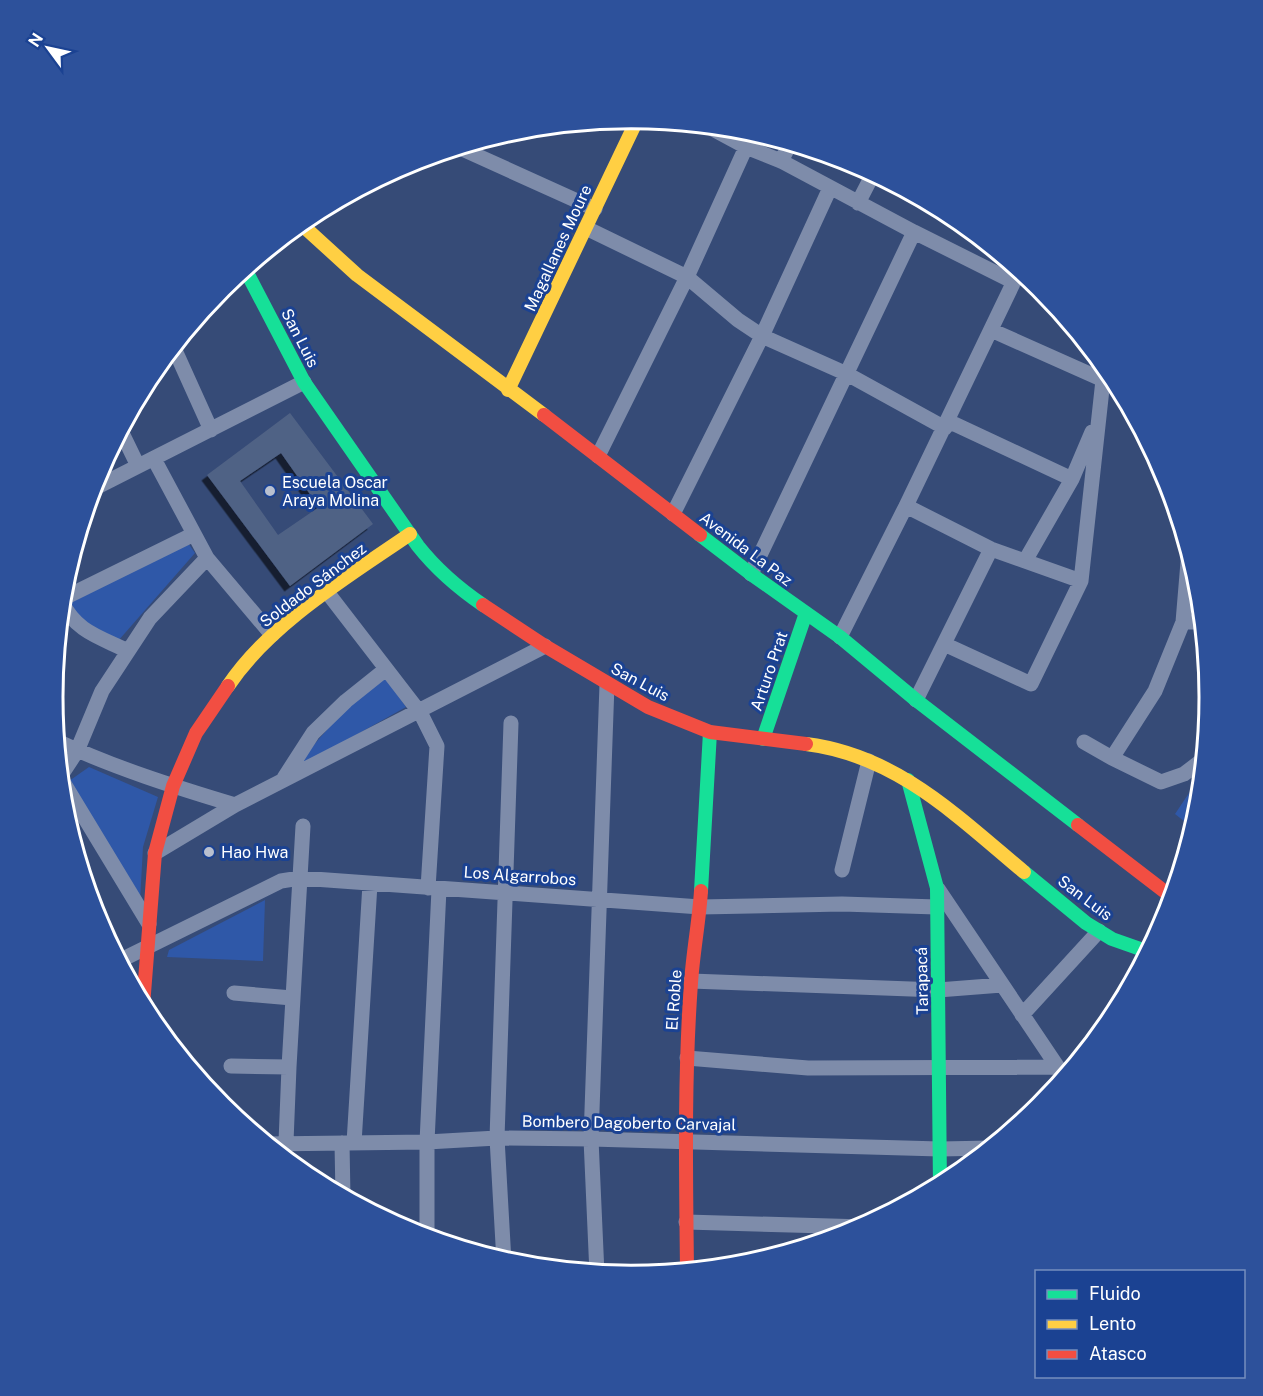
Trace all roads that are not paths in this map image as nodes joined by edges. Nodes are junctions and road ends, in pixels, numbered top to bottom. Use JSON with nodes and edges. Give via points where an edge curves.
{"nodes":[{"id":1,"x":633,"y":129,"type":"edge"},
{"id":2,"x":729,"y":138,"type":"edge"},
{"id":3,"x":746,"y":147,"type":"junction"},
{"id":4,"x":786,"y":151,"type":"edge"},
{"id":5,"x":471,"y":153,"type":"edge"},
{"id":6,"x":781,"y":161,"type":"junction"},
{"id":7,"x":869,"y":182,"type":"edge"},
{"id":8,"x":830,"y":188,"type":"junction"},
{"id":9,"x":858,"y":203,"type":"junction"},
{"id":10,"x":595,"y":209,"type":"junction"},
{"id":11,"x":586,"y":228,"type":"junction"},
{"id":12,"x":308,"y":231,"type":"edge"},
{"id":13,"x":914,"y":232,"type":"junction"},
{"id":14,"x":1007,"y":272,"type":"edge"},
{"id":15,"x":250,"y":277,"type":"edge"},
{"id":16,"x":687,"y":277,"type":"junction"},
{"id":17,"x":1015,"y":280,"type":"edge"},
{"id":18,"x":991,"y":330,"type":"junction"},
{"id":19,"x":762,"y":336,"type":"junction"},
{"id":20,"x":177,"y":356,"type":"edge"},
{"id":21,"x":847,"y":374,"type":"junction"},
{"id":22,"x":1103,"y":380,"type":"joint"},
{"id":23,"x":304,"y":382,"type":"junction"},
{"id":24,"x":508,"y":390,"type":"junction"},
{"id":25,"x":1098,"y":418,"type":"junction"},
{"id":26,"x":946,"y":424,"type":"junction"},
{"id":27,"x":211,"y":430,"type":"junction"},
{"id":28,"x":125,"y":440,"type":"edge"},
{"id":29,"x":598,"y":456,"type":"junction"},
{"id":30,"x":154,"y":459,"type":"junction"},
{"id":31,"x":138,"y":466,"type":"junction"},
{"id":32,"x":1072,"y":479,"type":"junction"},
{"id":33,"x":105,"y":483,"type":"edge"},
{"id":34,"x":906,"y":506,"type":"junction"},
{"id":35,"x":674,"y":514,"type":"junction"},
{"id":36,"x":194,"y":534,"type":"junction"},
{"id":37,"x":410,"y":534,"type":"junction"},
{"id":38,"x":991,"y":549,"type":"junction"},
{"id":39,"x":207,"y":558,"type":"junction"},
{"id":40,"x":1025,"y":561,"type":"junction"},
{"id":41,"x":751,"y":574,"type":"junction"},
{"id":42,"x":1187,"y":577,"type":"edge"},
{"id":43,"x":1081,"y":580,"type":"junction"},
{"id":44,"x":327,"y":592,"type":"junction"},
{"id":45,"x":73,"y":596,"type":"edge"},
{"id":46,"x":806,"y":613,"type":"junction"},
{"id":47,"x":69,"y":616,"type":"edge"},
{"id":48,"x":1183,"y":622,"type":"junction"},
{"id":49,"x":1195,"y":622,"type":"edge"},
{"id":50,"x":272,"y":635,"type":"junction"},
{"id":51,"x":840,"y":637,"type":"junction"},
{"id":52,"x":944,"y":644,"type":"junction"},
{"id":53,"x":545,"y":646,"type":"junction"},
{"id":54,"x":128,"y":651,"type":"junction"},
{"id":55,"x":386,"y":669,"type":"junction"},
{"id":56,"x":607,"y":684,"type":"junction"},
{"id":57,"x":916,"y":700,"type":"junction"},
{"id":58,"x":418,"y":710,"type":"junction"},
{"id":59,"x":511,"y":723,"type":"dead end"},
{"id":60,"x":710,"y":732,"type":"junction"},
{"id":61,"x":763,"y":739,"type":"junction"},
{"id":62,"x":1084,"y":742,"type":"dead end"},
{"id":63,"x":65,"y":745,"type":"edge"},
{"id":64,"x":83,"y":753,"type":"junction"},
{"id":65,"x":1112,"y":758,"type":"junction"},
{"id":66,"x":869,"y":760,"type":"junction"},
{"id":67,"x":1196,"y":765,"type":"edge"},
{"id":68,"x":68,"y":769,"type":"edge"},
{"id":69,"x":908,"y":780,"type":"junction"},
{"id":70,"x":282,"y":781,"type":"junction"},
{"id":71,"x":172,"y":786,"type":"junction"},
{"id":72,"x":72,"y":797,"type":"edge"},
{"id":73,"x":236,"y":805,"type":"junction"},
{"id":74,"x":303,"y":826,"type":"dead end"},
{"id":75,"x":155,"y":854,"type":"junction"},
{"id":76,"x":842,"y":870,"type":"dead end"},
{"id":77,"x":300,"y":878,"type":"junction"},
{"id":78,"x":370,"y":884,"type":"junction"},
{"id":79,"x":937,"y":888,"type":"junction"},
{"id":80,"x":434,"y":889,"type":"junction"},
{"id":81,"x":507,"y":892,"type":"junction"},
{"id":82,"x":1166,"y":892,"type":"edge"},
{"id":83,"x":599,"y":900,"type":"junction"},
{"id":84,"x":700,"y":907,"type":"junction"},
{"id":85,"x":937,"y":907,"type":"junction"},
{"id":86,"x":149,"y":924,"type":"junction"},
{"id":87,"x":1099,"y":931,"type":"junction"},
{"id":88,"x":147,"y":947,"type":"junction"},
{"id":89,"x":1141,"y":949,"type":"edge"},
{"id":90,"x":126,"y":957,"type":"edge"},
{"id":91,"x":691,"y":981,"type":"junction"},
{"id":92,"x":1002,"y":985,"type":"junction"},
{"id":93,"x":144,"y":990,"type":"edge"},
{"id":94,"x":938,"y":990,"type":"junction"},
{"id":95,"x":234,"y":993,"type":"dead end"},
{"id":96,"x":292,"y":998,"type":"junction"},
{"id":97,"x":1022,"y":1015,"type":"junction"},
{"id":98,"x":687,"y":1058,"type":"junction"},
{"id":99,"x":231,"y":1066,"type":"dead end"},
{"id":100,"x":289,"y":1067,"type":"junction"},
{"id":101,"x":939,"y":1068,"type":"junction"},
{"id":102,"x":1060,"y":1072,"type":"edge"},
{"id":103,"x":1061,"y":1072,"type":"edge"},
{"id":104,"x":497,"y":1138,"type":"junction"},
{"id":105,"x":591,"y":1138,"type":"junction"},
{"id":106,"x":685,"y":1141,"type":"junction"},
{"id":107,"x":286,"y":1142,"type":"junction"},
{"id":108,"x":427,"y":1142,"type":"junction"},
{"id":109,"x":278,"y":1143,"type":"edge"},
{"id":110,"x":348,"y":1143,"type":"junction"},
{"id":111,"x":940,"y":1149,"type":"junction"},
{"id":112,"x":978,"y":1149,"type":"edge"},
{"id":113,"x":940,"y":1175,"type":"edge"},
{"id":114,"x":344,"y":1188,"type":"edge"},
{"id":115,"x":686,"y":1222,"type":"junction"},
{"id":116,"x":840,"y":1226,"type":"edge"},
{"id":117,"x":427,"y":1228,"type":"edge"},
{"id":118,"x":503,"y":1252,"type":"edge"},
{"id":119,"x":687,"y":1264,"type":"edge"},
{"id":120,"x":597,"y":1265,"type":"edge"}],
"edges":[{"from":1,"to":10,"type":"street","name":"Magallanes Moure"},
{"from":2,"to":3,"type":"street"},
{"from":3,"to":6,"type":"street"},
{"from":3,"to":16,"type":"street"},
{"from":4,"to":6,"type":"street"},
{"from":5,"to":10,"type":"street"},
{"from":6,"to":8,"type":"street"},
{"from":7,"to":9,"type":"street"},
{"from":8,"to":9,"type":"street"},
{"from":8,"to":19,"type":"street"},
{"from":9,"to":13,"type":"street"},
{"from":10,"to":11,"type":"street","name":"Magallanes Moure"},
{"from":11,"to":16,"type":"street"},
{"from":11,"to":24,"type":"street","name":"Magallanes Moure"},
{"from":12,"to":24,"type":"street","name":"Avenida La Paz","via":[[357,275]]},
{"from":13,"to":14,"type":"street"},
{"from":13,"to":21,"type":"street"},
{"from":15,"to":23,"type":"street","name":"San Luis"},
{"from":16,"to":19,"type":"street"},
{"from":16,"to":29,"type":"street"},
{"from":17,"to":18,"type":"street"},
{"from":18,"to":22,"type":"street"},
{"from":18,"to":26,"type":"street"},
{"from":19,"to":21,"type":"street"},
{"from":19,"to":35,"type":"street"},
{"from":20,"to":27,"type":"street"},
{"from":21,"to":26,"type":"street"},
{"from":21,"to":41,"type":"street"},
{"from":22,"to":25,"type":"street"},
{"from":23,"to":27,"type":"street"},
{"from":23,"to":37,"type":"street","name":"San Luis"},
{"from":24,"to":29,"type":"street","name":"Avenida La Paz"},
{"from":25,"to":32,"type":"street"},
{"from":25,"to":43,"type":"street"},
{"from":26,"to":32,"type":"street"},
{"from":26,"to":34,"type":"street"},
{"from":27,"to":30,"type":"street"},
{"from":28,"to":31,"type":"street"},
{"from":29,"to":35,"type":"street","name":"Avenida La Paz"},
{"from":30,"to":31,"type":"street"},
{"from":30,"to":36,"type":"street"},
{"from":31,"to":33,"type":"street"},
{"from":32,"to":40,"type":"street"},
{"from":34,"to":38,"type":"street"},
{"from":34,"to":51,"type":"street"},
{"from":35,"to":41,"type":"street","name":"Avenida La Paz"},
{"from":36,"to":39,"type":"street"},
{"from":36,"to":45,"type":"street"},
{"from":37,"to":44,"type":"street","name":"Soldado Sánchez"},
{"from":37,"to":53,"type":"street","name":"San Luis","via":[[435,567],[457,587]]},
{"from":38,"to":40,"type":"street"},
{"from":38,"to":52,"type":"street"},
{"from":39,"to":50,"type":"street"},
{"from":39,"to":54,"type":"street","via":[[150,618]]},
{"from":40,"to":43,"type":"street"},
{"from":41,"to":46,"type":"street","name":"Avenida La Paz"},
{"from":42,"to":48,"type":"street"},
{"from":43,"to":52,"type":"street","via":[[1031,684]]},
{"from":44,"to":50,"type":"street","name":"Soldado Sánchez"},
{"from":44,"to":55,"type":"street"},
{"from":46,"to":51,"type":"street","name":"Avenida La Paz"},
{"from":46,"to":61,"type":"street","name":"Arturo Prat"},
{"from":47,"to":54,"type":"street","via":[[78,626]]},
{"from":48,"to":49,"type":"street"},
{"from":48,"to":65,"type":"street","via":[[1155,692]]},
{"from":50,"to":71,"type":"street","name":"Soldado Sánchez","via":[[225,689],[196,733]]},
{"from":51,"to":57,"type":"street","name":"Avenida La Paz"},
{"from":52,"to":57,"type":"street"},
{"from":53,"to":56,"type":"street","name":"San Luis"},
{"from":53,"to":58,"type":"street"},
{"from":54,"to":64,"type":"street","via":[[102,691]]},
{"from":55,"to":58,"type":"street"},
{"from":55,"to":70,"type":"street","via":[[313,733]]},
{"from":56,"to":60,"type":"street","name":"San Luis","via":[[648,707]]},
{"from":56,"to":83,"type":"street"},
{"from":57,"to":82,"type":"street","name":"Avenida La Paz"},
{"from":58,"to":70,"type":"street"},
{"from":58,"to":80,"type":"street","via":[[437,746]]},
{"from":59,"to":81,"type":"street"},
{"from":60,"to":61,"type":"street","name":"San Luis"},
{"from":60,"to":84,"type":"street","name":"El Roble"},
{"from":61,"to":66,"type":"street","name":"San Luis","via":[[822,746]]},
{"from":62,"to":65,"type":"street"},
{"from":63,"to":64,"type":"street"},
{"from":64,"to":68,"type":"street"},
{"from":64,"to":71,"type":"street"},
{"from":65,"to":67,"type":"street","via":[[1161,782]]},
{"from":66,"to":69,"type":"street","name":"San Luis"},
{"from":66,"to":76,"type":"street"},
{"from":69,"to":79,"type":"street","name":"Tarapacá"},
{"from":69,"to":87,"type":"street","name":"San Luis","via":[[936,798]]},
{"from":70,"to":73,"type":"street"},
{"from":71,"to":73,"type":"street"},
{"from":71,"to":75,"type":"street","name":"Soldado Sánchez"},
{"from":72,"to":86,"type":"street"},
{"from":73,"to":75,"type":"street"},
{"from":74,"to":77,"type":"street"},
{"from":75,"to":86,"type":"street","name":"Soldado Sánchez"},
{"from":77,"to":78,"type":"street","name":"Los Algarrobos"},
{"from":77,"to":88,"type":"street","name":"Los Algarrobos","via":[[281,881]]},
{"from":77,"to":96,"type":"street"},
{"from":78,"to":80,"type":"street","name":"Los Algarrobos"},
{"from":78,"to":110,"type":"street"},
{"from":79,"to":85,"type":"street","name":"Tarapacá"},
{"from":79,"to":92,"type":"street"},
{"from":80,"to":81,"type":"street","name":"Los Algarrobos"},
{"from":80,"to":108,"type":"street"},
{"from":81,"to":83,"type":"street","name":"Los Algarrobos"},
{"from":81,"to":104,"type":"street"},
{"from":83,"to":84,"type":"street","name":"Los Algarrobos"},
{"from":83,"to":105,"type":"street"},
{"from":84,"to":85,"type":"street","name":"Los Algarrobos"},
{"from":84,"to":91,"type":"street","name":"El Roble"},
{"from":85,"to":94,"type":"street","name":"Tarapacá"},
{"from":86,"to":88,"type":"street","name":"Soldado Sánchez"},
{"from":87,"to":89,"type":"street","name":"San Luis"},
{"from":87,"to":97,"type":"street"},
{"from":88,"to":90,"type":"street","name":"Los Algarrobos"},
{"from":88,"to":93,"type":"street","name":"Soldado Sánchez"},
{"from":91,"to":94,"type":"street"},
{"from":91,"to":98,"type":"street","name":"El Roble"},
{"from":92,"to":94,"type":"street"},
{"from":92,"to":97,"type":"street"},
{"from":94,"to":101,"type":"street","name":"Tarapacá"},
{"from":95,"to":96,"type":"street"},
{"from":96,"to":100,"type":"street"},
{"from":97,"to":103,"type":"street"},
{"from":98,"to":101,"type":"street","via":[[808,1068]]},
{"from":98,"to":106,"type":"street","name":"El Roble"},
{"from":99,"to":100,"type":"street"},
{"from":100,"to":107,"type":"street"},
{"from":101,"to":102,"type":"street"},
{"from":101,"to":111,"type":"street","name":"Tarapacá"},
{"from":104,"to":105,"type":"street","name":"Bombero Dagoberto Carvajal"},
{"from":104,"to":108,"type":"street","name":"Bombero Dagoberto Carvajal"},
{"from":104,"to":118,"type":"street"},
{"from":105,"to":106,"type":"street","name":"Bombero Dagoberto Carvajal"},
{"from":105,"to":120,"type":"street"},
{"from":106,"to":111,"type":"street","name":"Bombero Dagoberto Carvajal"},
{"from":106,"to":115,"type":"street","name":"El Roble"},
{"from":107,"to":109,"type":"street","name":"Bombero Dagoberto Carvajal"},
{"from":107,"to":110,"type":"street","name":"Bombero Dagoberto Carvajal"},
{"from":108,"to":110,"type":"street","name":"Bombero Dagoberto Carvajal"},
{"from":108,"to":117,"type":"street"},
{"from":110,"to":114,"type":"street"},
{"from":111,"to":112,"type":"street","name":"Bombero Dagoberto Carvajal"},
{"from":111,"to":113,"type":"street","name":"Tarapacá"},
{"from":115,"to":116,"type":"street"},
{"from":115,"to":119,"type":"street","name":"El Roble"}]}
